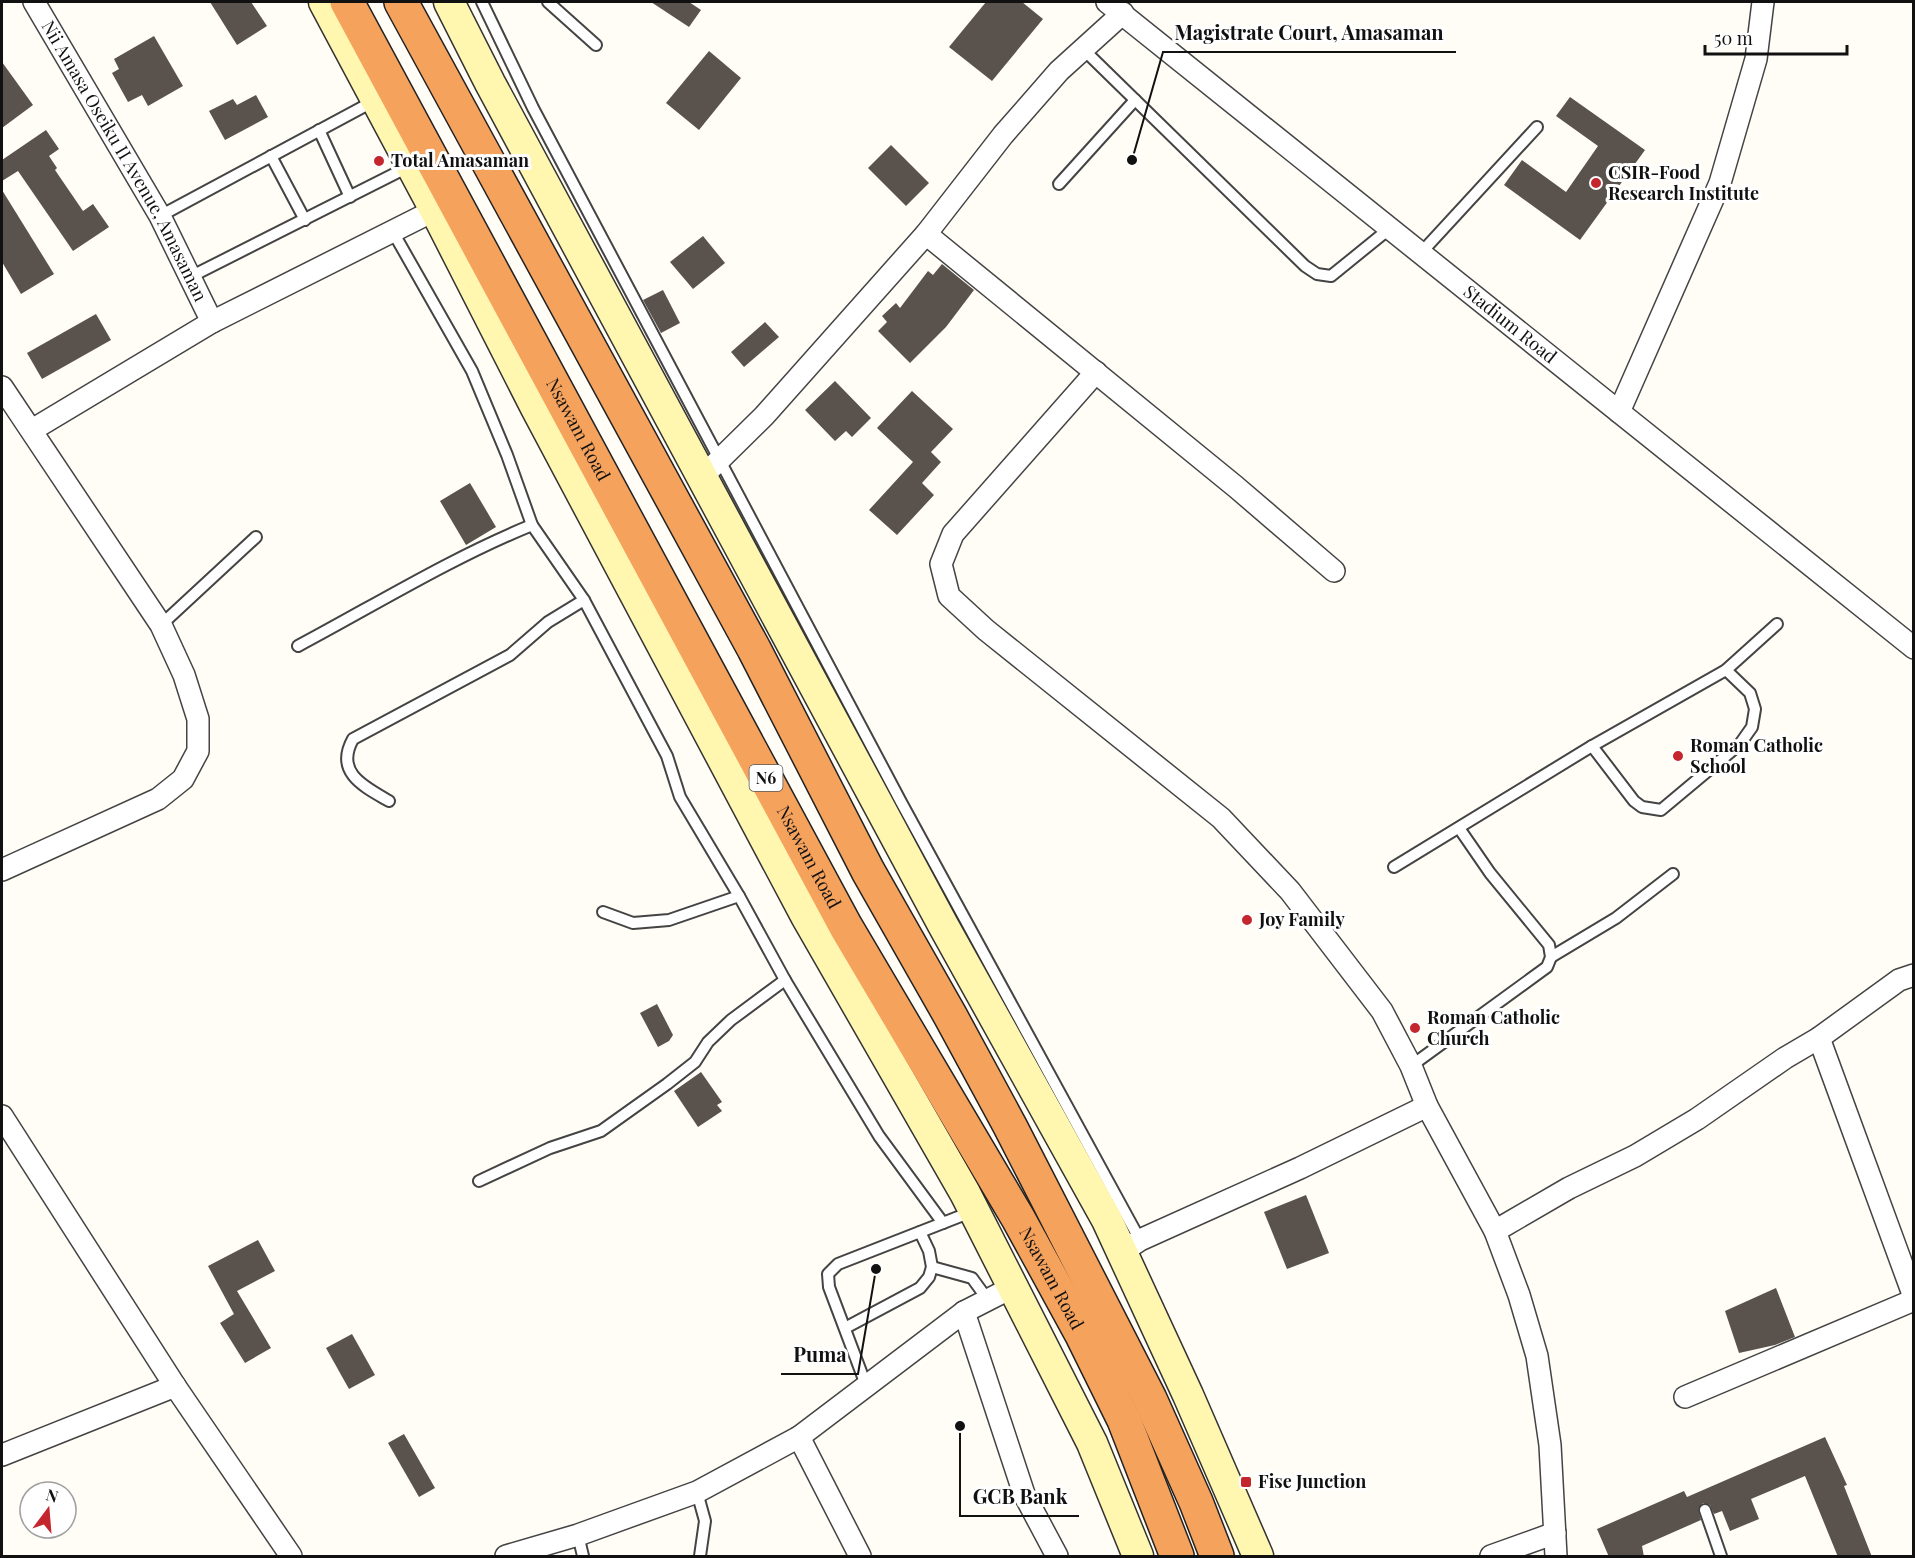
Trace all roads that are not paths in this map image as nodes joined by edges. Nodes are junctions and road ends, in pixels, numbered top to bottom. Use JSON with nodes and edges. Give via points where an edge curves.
{"nodes":[{"id":1,"x":34,"y":2,"type":"edge"},
{"id":2,"x":324,"y":2,"type":"edge"},
{"id":3,"x":347,"y":2,"type":"edge"},
{"id":4,"x":401,"y":2,"type":"edge"},
{"id":5,"x":449,"y":2,"type":"edge"},
{"id":6,"x":482,"y":2,"type":"edge"},
{"id":7,"x":548,"y":2,"type":"edge"},
{"id":8,"x":1763,"y":2,"type":"edge"},
{"id":9,"x":1115,"y":7,"type":"edge"},
{"id":10,"x":596,"y":45,"type":"dead end"},
{"id":11,"x":1083,"y":49,"type":"junction"},
{"id":12,"x":376,"y":100,"type":"junction"},
{"id":13,"x":1135,"y":100,"type":"junction"},
{"id":14,"x":1537,"y":127,"type":"dead end"},
{"id":15,"x":320,"y":130,"type":"junction"},
{"id":16,"x":271,"y":156,"type":"junction"},
{"id":17,"x":411,"y":166,"type":"junction"},
{"id":18,"x":1059,"y":184,"type":"dead end"},
{"id":19,"x":350,"y":197,"type":"junction"},
{"id":20,"x":435,"y":210,"type":"junction"},
{"id":21,"x":160,"y":216,"type":"junction"},
{"id":22,"x":304,"y":220,"type":"junction"},
{"id":23,"x":1389,"y":230,"type":"junction"},
{"id":24,"x":393,"y":232,"type":"junction"},
{"id":25,"x":926,"y":234,"type":"junction"},
{"id":26,"x":1420,"y":254,"type":"junction"},
{"id":27,"x":190,"y":277,"type":"junction"},
{"id":28,"x":212,"y":322,"type":"junction"},
{"id":29,"x":1096,"y":372,"type":"junction"},
{"id":30,"x":2,"y":387,"type":"edge"},
{"id":31,"x":1619,"y":412,"type":"junction"},
{"id":32,"x":32,"y":430,"type":"junction"},
{"id":33,"x":711,"y":468,"type":"junction"},
{"id":34,"x":532,"y":525,"type":"junction"},
{"id":35,"x":256,"y":537,"type":"dead end"},
{"id":36,"x":1334,"y":571,"type":"dead end"},
{"id":37,"x":584,"y":600,"type":"junction"},
{"id":38,"x":1777,"y":624,"type":"dead end"},
{"id":39,"x":161,"y":625,"type":"junction"},
{"id":40,"x":298,"y":646,"type":"dead end"},
{"id":41,"x":1914,"y":648,"type":"edge"},
{"id":42,"x":1726,"y":670,"type":"junction"},
{"id":43,"x":1592,"y":746,"type":"junction"},
{"id":44,"x":389,"y":801,"type":"dead end"},
{"id":45,"x":1459,"y":828,"type":"junction"},
{"id":46,"x":1394,"y":867,"type":"dead end"},
{"id":47,"x":2,"y":870,"type":"edge"},
{"id":48,"x":1673,"y":874,"type":"dead end"},
{"id":49,"x":739,"y":896,"type":"junction"},
{"id":50,"x":603,"y":912,"type":"dead end"},
{"id":51,"x":1551,"y":957,"type":"junction"},
{"id":52,"x":1914,"y":975,"type":"edge"},
{"id":53,"x":785,"y":980,"type":"junction"},
{"id":54,"x":1819,"y":1038,"type":"junction"},
{"id":55,"x":1411,"y":1066,"type":"junction"},
{"id":56,"x":1427,"y":1106,"type":"junction"},
{"id":57,"x":2,"y":1116,"type":"edge"},
{"id":58,"x":479,"y":1181,"type":"dead end"},
{"id":59,"x":974,"y":1211,"type":"junction"},
{"id":60,"x":943,"y":1223,"type":"junction"},
{"id":61,"x":1495,"y":1231,"type":"junction"},
{"id":62,"x":920,"y":1232,"type":"junction"},
{"id":63,"x":1131,"y":1246,"type":"junction"},
{"id":64,"x":932,"y":1268,"type":"junction"},
{"id":65,"x":1000,"y":1293,"type":"junction"},
{"id":66,"x":1914,"y":1298,"type":"edge"},
{"id":67,"x":964,"y":1312,"type":"junction"},
{"id":68,"x":844,"y":1328,"type":"junction"},
{"id":69,"x":866,"y":1385,"type":"junction"},
{"id":70,"x":175,"y":1386,"type":"junction"},
{"id":71,"x":1685,"y":1397,"type":"dead end"},
{"id":72,"x":799,"y":1437,"type":"junction"},
{"id":73,"x":2,"y":1455,"type":"edge"},
{"id":74,"x":697,"y":1492,"type":"junction"},
{"id":75,"x":1705,"y":1510,"type":"dead end"},
{"id":76,"x":1555,"y":1533,"type":"junction"},
{"id":77,"x":578,"y":1535,"type":"junction"},
{"id":78,"x":291,"y":1557,"type":"edge"},
{"id":79,"x":506,"y":1557,"type":"edge"},
{"id":80,"x":584,"y":1557,"type":"edge"},
{"id":81,"x":700,"y":1557,"type":"edge"},
{"id":82,"x":860,"y":1557,"type":"edge"},
{"id":83,"x":1057,"y":1557,"type":"edge"},
{"id":84,"x":1138,"y":1557,"type":"edge"},
{"id":85,"x":1177,"y":1557,"type":"edge"},
{"id":86,"x":1217,"y":1557,"type":"edge"},
{"id":87,"x":1258,"y":1557,"type":"edge"},
{"id":88,"x":1491,"y":1557,"type":"edge"},
{"id":89,"x":1556,"y":1557,"type":"edge"},
{"id":90,"x":1721,"y":1557,"type":"edge"}],
"edges":[{"from":1,"to":21,"type":"street","name":"Nii Amasa Oseiku II Avenue, Amasaman"},
{"from":2,"to":12,"type":"main road"},
{"from":3,"to":85,"type":"highway","name":"Nsawam Road","number":"N6","via":[[846,927],[1018,1218],[1081,1333],[1124,1420]]},
{"from":4,"to":86,"type":"highway","name":"Nsawam Road","via":[[754,649],[868,871],[1010,1126],[1150,1399]]},
{"from":5,"to":33,"type":"main road","via":[[490,83]]},
{"from":6,"to":33,"type":"lane"},
{"from":7,"to":10,"type":"lane"},
{"from":8,"to":31,"type":"street","via":[[1756,59],[1720,183]]},
{"from":9,"to":11,"type":"street"},
{"from":9,"to":23,"type":"street","name":"Stadium Road"},
{"from":11,"to":13,"type":"lane"},
{"from":11,"to":25,"type":"street","via":[[1003,135]]},
{"from":12,"to":15,"type":"lane"},
{"from":12,"to":17,"type":"main road"},
{"from":13,"to":18,"type":"lane"},
{"from":13,"to":23,"type":"lane","via":[[1317,274],[1331,276]]},
{"from":14,"to":26,"type":"lane"},
{"from":15,"to":16,"type":"lane"},
{"from":15,"to":19,"type":"lane"},
{"from":16,"to":21,"type":"lane"},
{"from":16,"to":22,"type":"lane"},
{"from":17,"to":19,"type":"lane"},
{"from":17,"to":20,"type":"main road"},
{"from":19,"to":22,"type":"lane"},
{"from":20,"to":24,"type":"street"},
{"from":20,"to":59,"type":"main road","via":[[806,916]]},
{"from":21,"to":27,"type":"street","name":"Nii Amasa Oseiku II Avenue, Amasaman"},
{"from":22,"to":27,"type":"lane"},
{"from":23,"to":26,"type":"street","name":"Stadium Road"},
{"from":24,"to":28,"type":"street"},
{"from":24,"to":34,"type":"lane","via":[[472,371]]},
{"from":25,"to":29,"type":"street"},
{"from":25,"to":33,"type":"street","via":[[764,416]]},
{"from":26,"to":31,"type":"street","name":"Stadium Road"},
{"from":27,"to":28,"type":"street","name":"Nii Amasa Oseiku II Avenue, Amasaman"},
{"from":28,"to":32,"type":"street"},
{"from":29,"to":36,"type":"street"},
{"from":29,"to":55,"type":"street","via":[[953,534],[941,564],[949,596],[1221,818],[1290,891],[1349,966],[1382,1011]]},
{"from":30,"to":32,"type":"street"},
{"from":31,"to":41,"type":"street","name":"Stadium Road"},
{"from":32,"to":39,"type":"street"},
{"from":33,"to":63,"type":"main road","via":[[943,926],[1107,1220]]},
{"from":34,"to":37,"type":"lane"},
{"from":34,"to":40,"type":"lane"},
{"from":35,"to":39,"type":"lane"},
{"from":37,"to":44,"type":"lane","via":[[548,622],[510,655],[353,739],[348,759],[357,783]]},
{"from":37,"to":49,"type":"lane","via":[[667,756],[680,797]]},
{"from":38,"to":42,"type":"lane"},
{"from":39,"to":47,"type":"street","via":[[184,675],[198,719],[198,751],[183,779],[158,799]]},
{"from":42,"to":43,"type":"lane"},
{"from":42,"to":43,"type":"lane","via":[[1750,693],[1755,710],[1752,727],[1740,744],[1661,810],[1642,807],[1634,801]]},
{"from":43,"to":45,"type":"lane"},
{"from":45,"to":46,"type":"lane"},
{"from":45,"to":51,"type":"lane","via":[[1549,945]]},
{"from":48,"to":51,"type":"lane","via":[[1616,918]]},
{"from":49,"to":50,"type":"lane","via":[[669,920],[633,924]]},
{"from":49,"to":53,"type":"lane"},
{"from":51,"to":55,"type":"lane","via":[[1547,967]]},
{"from":52,"to":54,"type":"street","via":[[1899,980]]},
{"from":53,"to":58,"type":"lane","via":[[731,1020],[708,1042],[695,1062],[601,1131],[550,1148]]},
{"from":53,"to":60,"type":"lane","via":[[879,1136]]},
{"from":54,"to":61,"type":"street","via":[[1635,1156]]},
{"from":54,"to":66,"type":"street"},
{"from":55,"to":56,"type":"street"},
{"from":56,"to":61,"type":"street"},
{"from":56,"to":63,"type":"street"},
{"from":57,"to":70,"type":"street"},
{"from":59,"to":60,"type":"lane"},
{"from":59,"to":65,"type":"main road"},
{"from":60,"to":62,"type":"lane"},
{"from":61,"to":76,"type":"street","via":[[1538,1356],[1550,1445]]},
{"from":62,"to":64,"type":"lane"},
{"from":62,"to":68,"type":"lane","via":[[838,1264],[828,1274]]},
{"from":63,"to":87,"type":"main road","via":[[1188,1395]]},
{"from":64,"to":65,"type":"lane","via":[[972,1278]]},
{"from":64,"to":68,"type":"lane","via":[[920,1288]]},
{"from":65,"to":67,"type":"street"},
{"from":65,"to":84,"type":"main road","via":[[1092,1443]]},
{"from":66,"to":71,"type":"street"},
{"from":67,"to":69,"type":"street"},
{"from":67,"to":83,"type":"street","via":[[1024,1494]]},
{"from":68,"to":69,"type":"lane"},
{"from":69,"to":72,"type":"street"},
{"from":70,"to":73,"type":"street"},
{"from":70,"to":78,"type":"street"},
{"from":72,"to":74,"type":"street"},
{"from":72,"to":82,"type":"street"},
{"from":74,"to":77,"type":"street"},
{"from":74,"to":81,"type":"lane","via":[[705,1521]]},
{"from":75,"to":90,"type":"lane"},
{"from":76,"to":88,"type":"street"},
{"from":76,"to":89,"type":"street"},
{"from":77,"to":79,"type":"street"},
{"from":77,"to":80,"type":"lane"}]}
